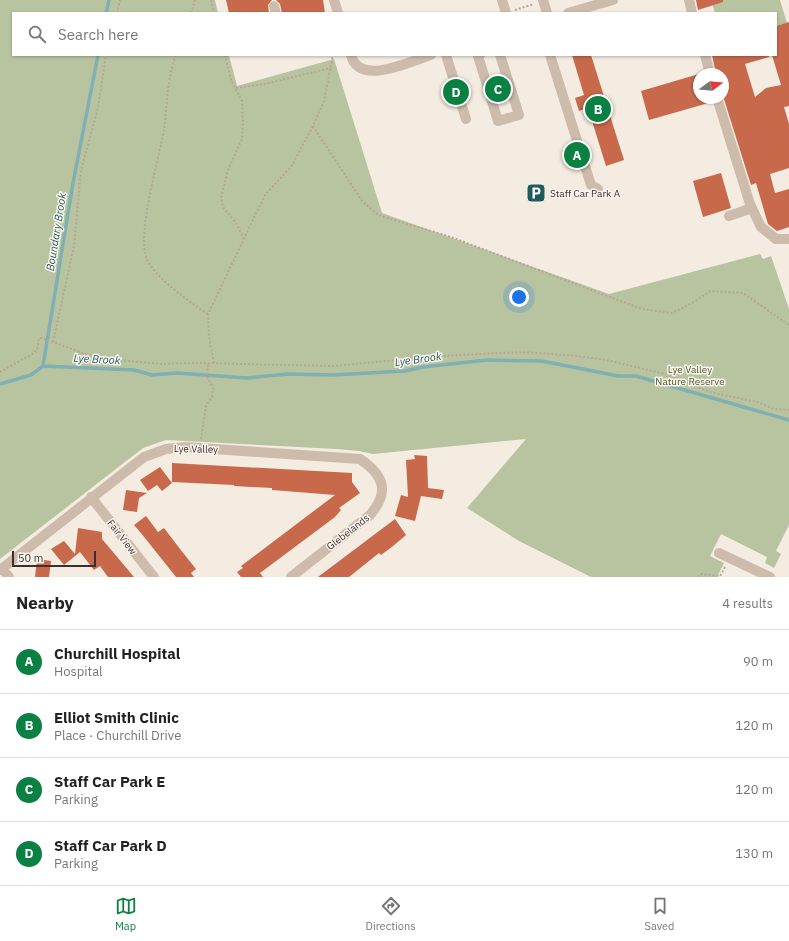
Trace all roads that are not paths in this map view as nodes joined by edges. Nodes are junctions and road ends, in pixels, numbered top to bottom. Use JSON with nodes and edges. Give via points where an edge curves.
{"nodes":[{"id":1,"x":334,"y":0,"type":"edge"},
{"id":2,"x":502,"y":0,"type":"edge"},
{"id":3,"x":613,"y":0,"type":"edge"},
{"id":4,"x":689,"y":0,"type":"edge"},
{"id":5,"x":338,"y":12,"type":"edge"},
{"id":6,"x":506,"y":12,"type":"edge"},
{"id":7,"x":571,"y":12,"type":"edge"},
{"id":8,"x":692,"y":12,"type":"edge"},
{"id":9,"x":350,"y":56,"type":"edge"},
{"id":10,"x":428,"y":56,"type":"edge"},
{"id":11,"x":446,"y":56,"type":"edge"},
{"id":12,"x":478,"y":56,"type":"edge"},
{"id":13,"x":500,"y":56,"type":"edge"},
{"id":14,"x":550,"y":56,"type":"edge"},
{"id":15,"x":705,"y":56,"type":"edge"},
{"id":16,"x":708,"y":68,"type":"edge"},
{"id":17,"x":719,"y":104,"type":"edge"},
{"id":18,"x":466,"y":119,"type":"dead end"},
{"id":19,"x":598,"y":189,"type":"dead end"},
{"id":20,"x":752,"y":208,"type":"junction"},
{"id":21,"x":730,"y":216,"type":"dead end"},
{"id":22,"x":789,"y":239,"type":"edge"},
{"id":23,"x":377,"y":476,"type":"joint"},
{"id":24,"x":91,"y":498,"type":"junction"},
{"id":25,"x":719,"y":553,"type":"dead end"},
{"id":26,"x":1,"y":569,"type":"edge"},
{"id":27,"x":9,"y":577,"type":"edge"},
{"id":28,"x":154,"y":577,"type":"edge"},
{"id":29,"x":291,"y":577,"type":"edge"},
{"id":30,"x":770,"y":577,"type":"edge"}],
"edges":[{"from":1,"to":5,"type":"street"},
{"from":2,"to":6,"type":"street"},
{"from":3,"to":7,"type":"street"},
{"from":4,"to":8,"type":"street"},
{"from":9,"to":10,"type":"street","via":[[361,69],[373,72]]},
{"from":11,"to":18,"type":"street"},
{"from":12,"to":13,"type":"street","via":[[498,121],[519,115]]},
{"from":14,"to":19,"type":"street","via":[[591,185]]},
{"from":15,"to":16,"type":"street"},
{"from":17,"to":20,"type":"street"},
{"from":20,"to":21,"type":"street"},
{"from":20,"to":22,"type":"street","via":[[761,227],[776,240]]},
{"from":23,"to":24,"type":"street","name":"Lye Valley","via":[[367,464],[354,457],[185,447],[166,449],[144,457]]},
{"from":23,"to":29,"type":"street","name":"Glebelands","via":[[383,494],[378,506]]},
{"from":24,"to":26,"type":"street","name":"Lye Valley"},
{"from":24,"to":28,"type":"street","name":"Fair View"},
{"from":25,"to":30,"type":"street"},
{"from":26,"to":27,"type":"street"}]}
